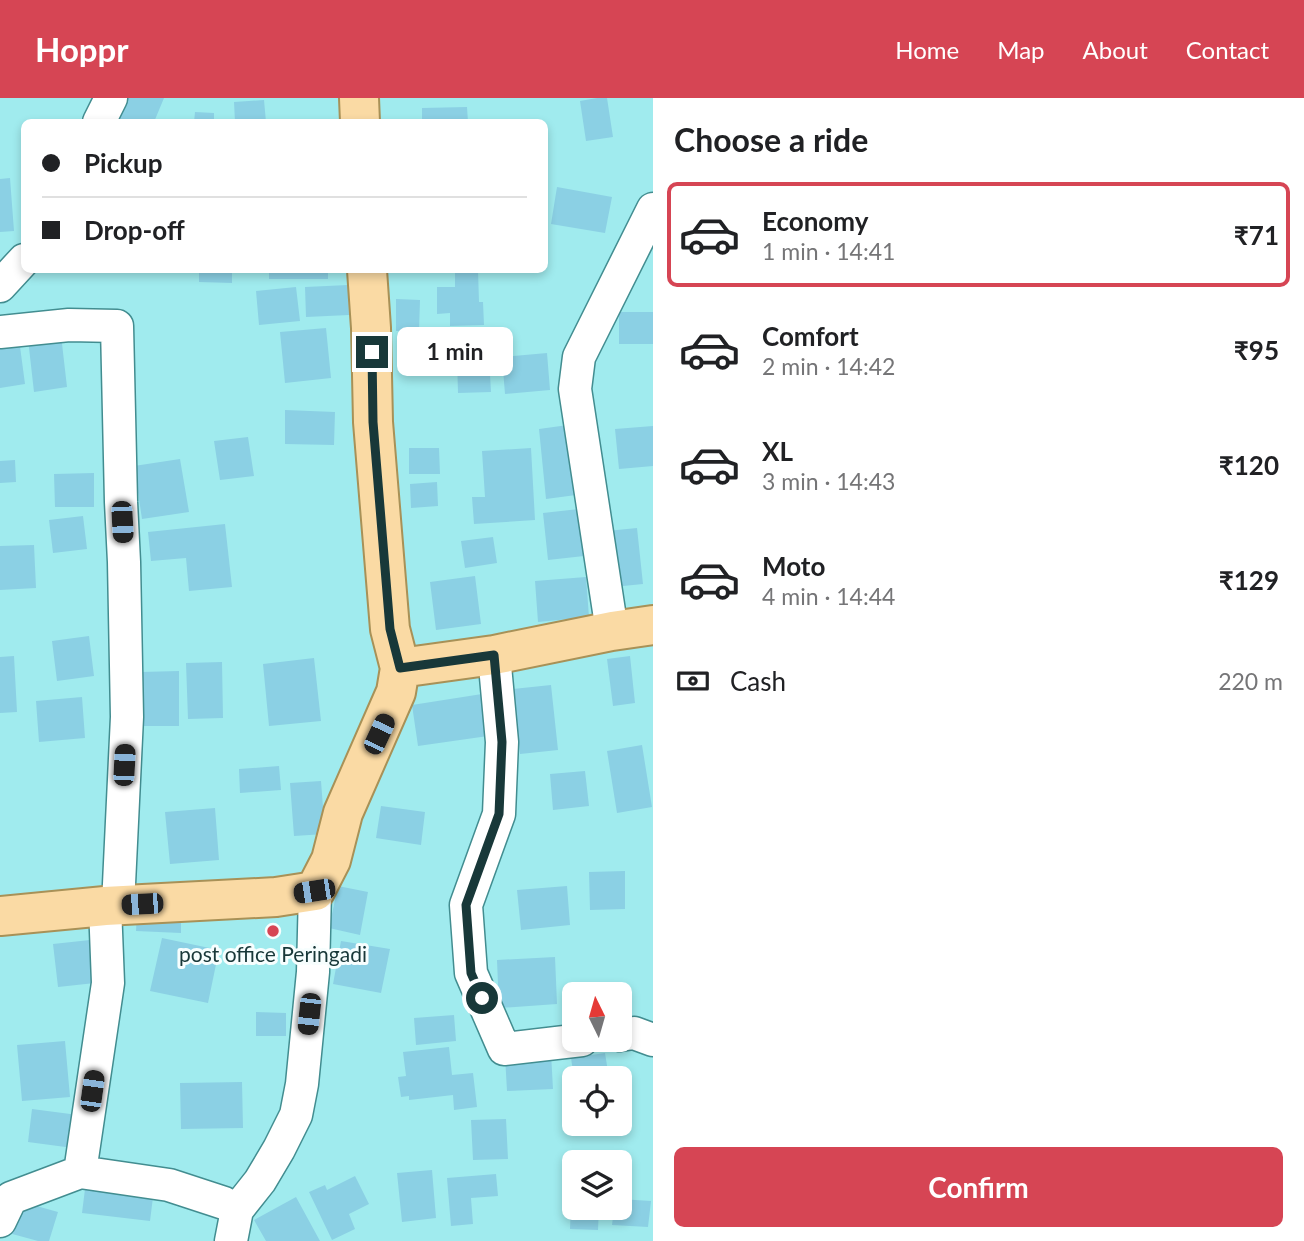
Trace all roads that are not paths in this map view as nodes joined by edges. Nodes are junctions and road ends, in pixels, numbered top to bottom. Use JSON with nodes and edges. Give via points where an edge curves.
{"nodes":[{"id":1,"x":111,"y":98,"type":"edge"},
{"id":2,"x":359,"y":98,"type":"edge"},
{"id":3,"x":100,"y":119,"type":"edge"},
{"id":4,"x":360,"y":119,"type":"edge"},
{"id":5,"x":653,"y":209,"type":"edge"},
{"id":6,"x":21,"y":263,"type":"edge"},
{"id":7,"x":367,"y":273,"type":"edge"},
{"id":8,"x":0,"y":286,"type":"edge"},
{"id":9,"x":0,"y":332,"type":"edge"},
{"id":10,"x":653,"y":625,"type":"edge"},
{"id":11,"x":612,"y":631,"type":"junction"},
{"id":12,"x":494,"y":655,"type":"junction"},
{"id":13,"x":400,"y":668,"type":"junction"},
{"id":14,"x":314,"y":891,"type":"junction"},
{"id":15,"x":111,"y":905,"type":"junction"},
{"id":16,"x":0,"y":916,"type":"edge"},
{"id":17,"x":632,"y":1033,"type":"edge"},
{"id":18,"x":653,"y":1040,"type":"edge"},
{"id":19,"x":562,"y":1042,"type":"edge"},
{"id":20,"x":80,"y":1172,"type":"junction"},
{"id":21,"x":237,"y":1210,"type":"junction"},
{"id":22,"x":0,"y":1221,"type":"edge"},
{"id":23,"x":230,"y":1241,"type":"edge"}],
"edges":[{"from":1,"to":3,"type":"street"},
{"from":2,"to":4,"type":"main road"},
{"from":5,"to":11,"type":"street","via":[[579,357],[575,389]]},
{"from":6,"to":8,"type":"street"},
{"from":7,"to":13,"type":"main road","via":[[373,422],[390,629]]},
{"from":9,"to":15,"type":"street","via":[[117,326],[127,717]]},
{"from":10,"to":11,"type":"main road"},
{"from":11,"to":12,"type":"main road"},
{"from":12,"to":13,"type":"main road"},
{"from":12,"to":19,"type":"street","via":[[502,742],[499,814],[466,905],[471,973],[504,1049]]},
{"from":13,"to":14,"type":"main road","via":[[396,692],[343,813],[331,860]]},
{"from":14,"to":15,"type":"main road"},
{"from":14,"to":21,"type":"street","via":[[313,972],[296,1115],[260,1181]]},
{"from":15,"to":16,"type":"main road"},
{"from":15,"to":20,"type":"street","via":[[108,983]]},
{"from":17,"to":18,"type":"street"},
{"from":20,"to":21,"type":"street","via":[[169,1185]]},
{"from":20,"to":22,"type":"street","via":[[11,1198]]},
{"from":21,"to":23,"type":"street"}]}
